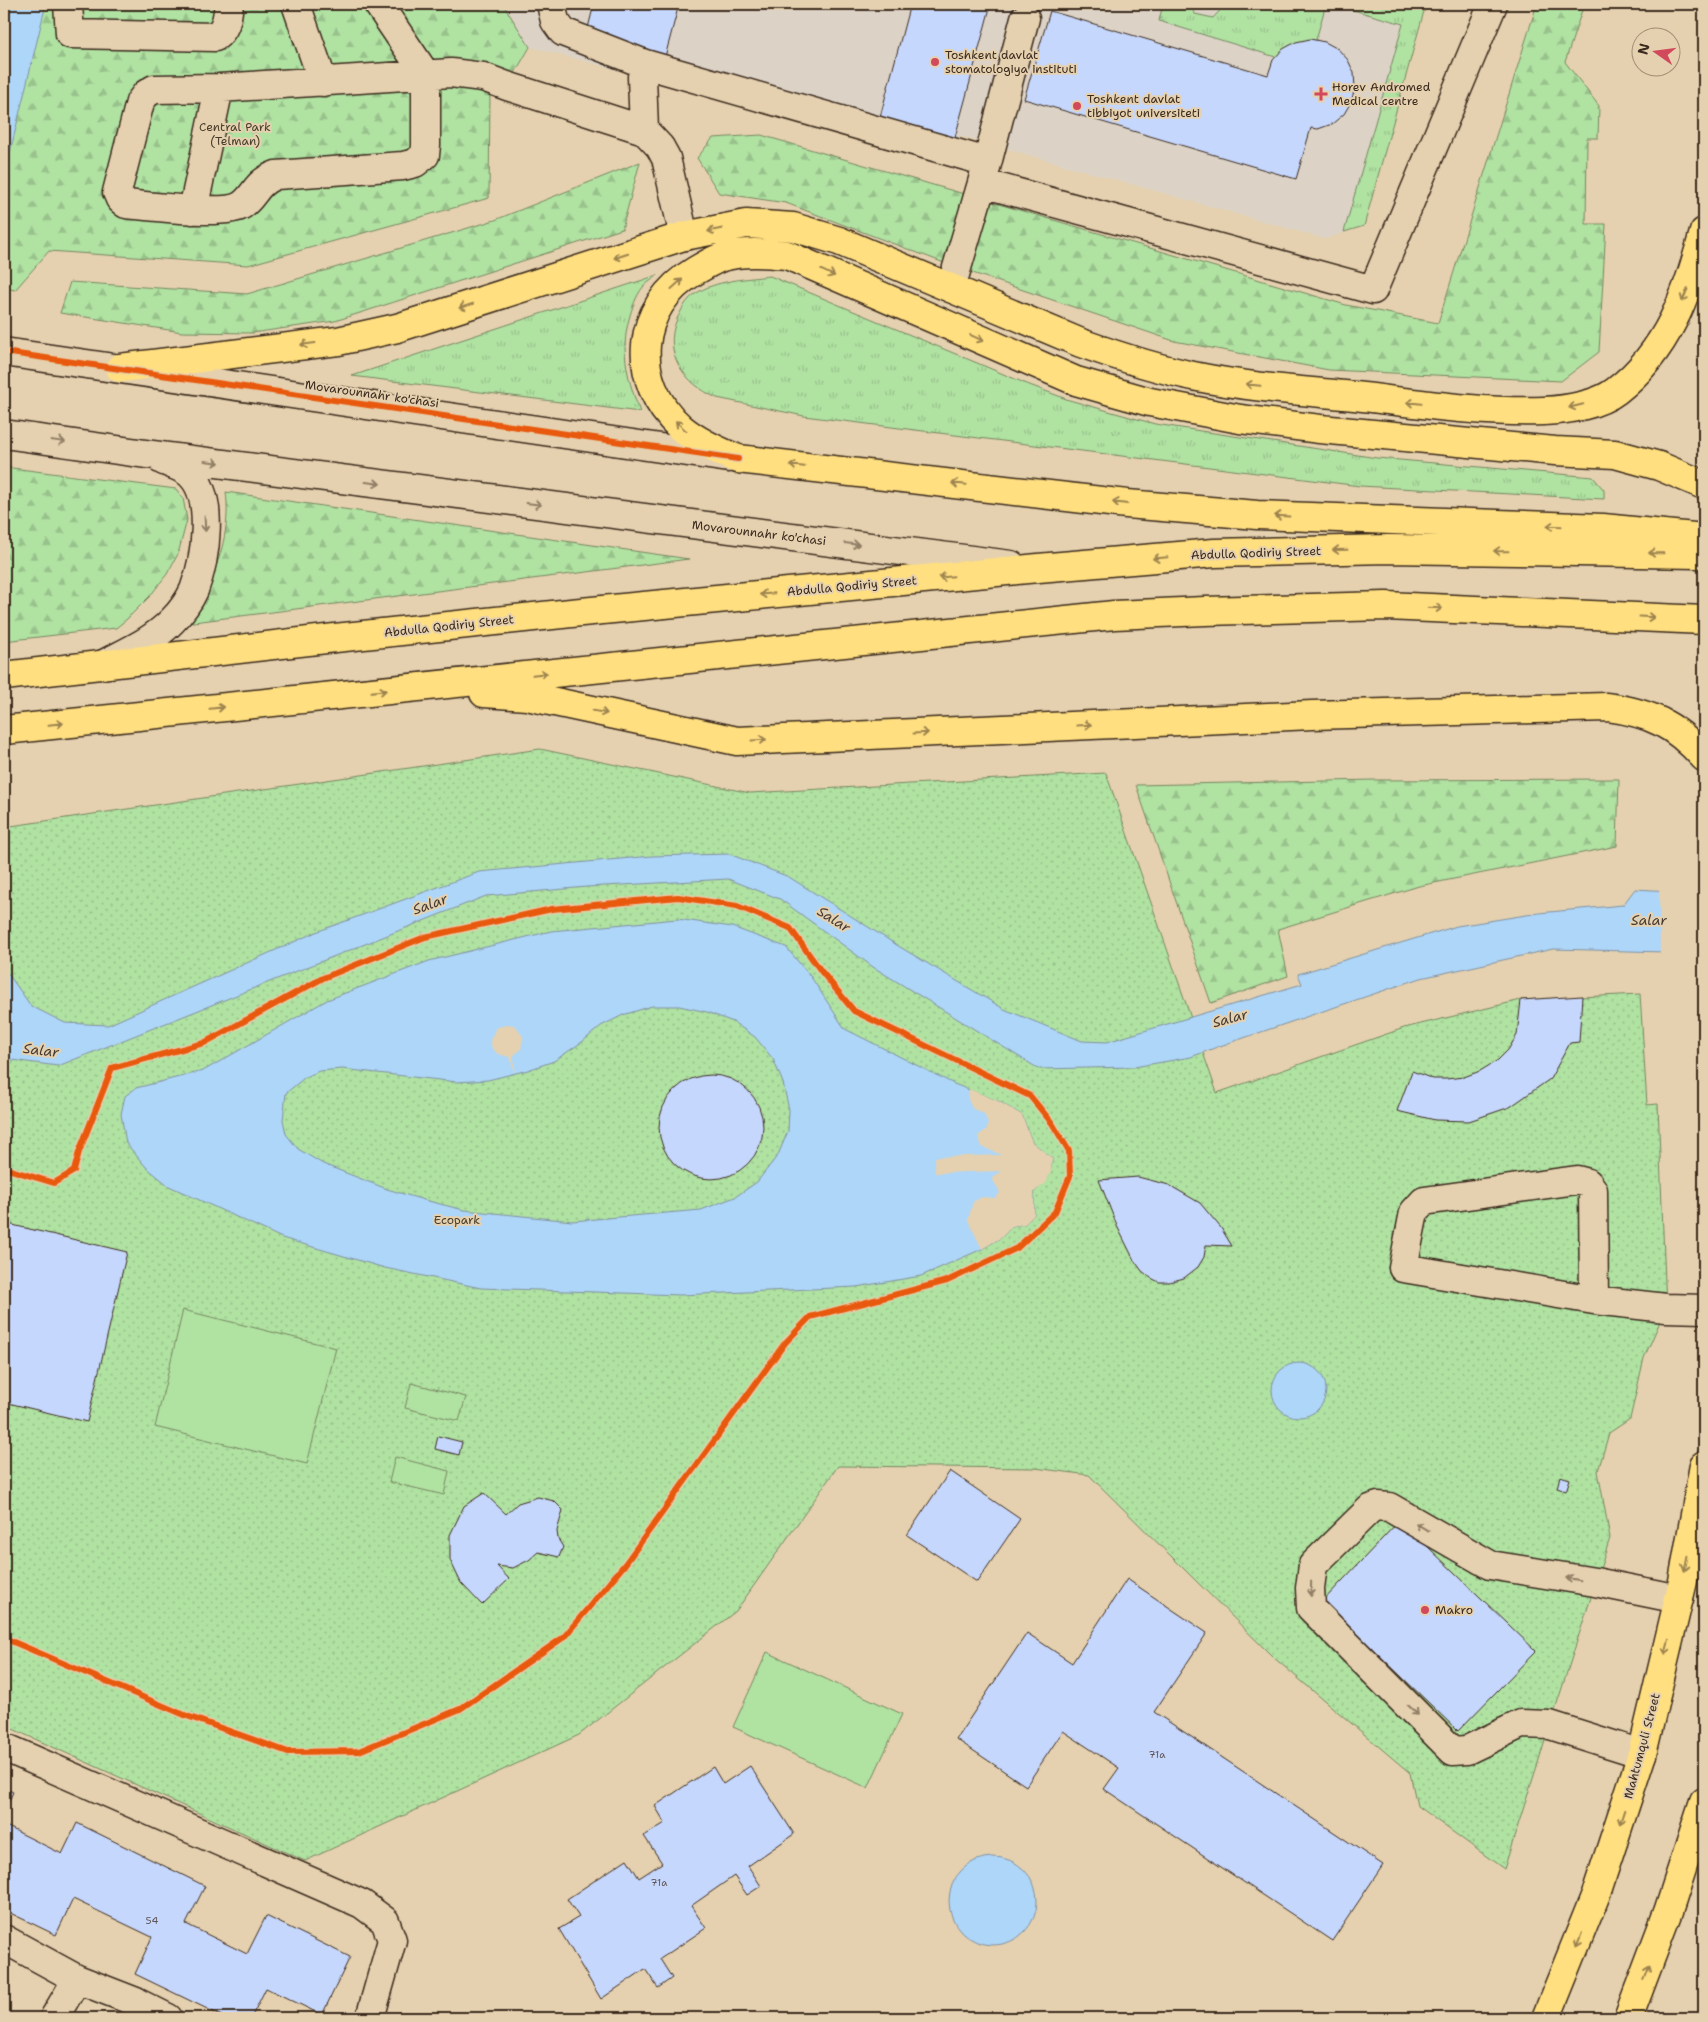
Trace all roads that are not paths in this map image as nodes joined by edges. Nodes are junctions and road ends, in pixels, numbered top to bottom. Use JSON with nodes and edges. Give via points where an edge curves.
{"nodes":[{"id":1,"x":68,"y":4,"type":"edge"},
{"id":2,"x":229,"y":4,"type":"edge"},
{"id":3,"x":296,"y":4,"type":"edge"},
{"id":4,"x":378,"y":4,"type":"edge"},
{"id":5,"x":551,"y":4,"type":"edge"},
{"id":6,"x":1493,"y":4,"type":"edge"},
{"id":7,"x":1025,"y":18,"type":"dead end"},
{"id":8,"x":645,"y":64,"type":"junction"},
{"id":9,"x":426,"y":75,"type":"junction"},
{"id":10,"x":323,"y":82,"type":"junction"},
{"id":11,"x":219,"y":88,"type":"junction"},
{"id":12,"x":644,"y":130,"type":"junction"},
{"id":13,"x":985,"y":172,"type":"junction"},
{"id":14,"x":193,"y":210,"type":"junction"},
{"id":15,"x":1704,"y":232,"type":"edge"},
{"id":16,"x":684,"y":236,"type":"junction"},
{"id":17,"x":951,"y":288,"type":"junction"},
{"id":18,"x":4,"y":352,"type":"edge"},
{"id":19,"x":120,"y":368,"type":"junction"},
{"id":20,"x":7,"y":434,"type":"edge"},
{"id":21,"x":146,"y":454,"type":"junction"},
{"id":22,"x":738,"y":459,"type":"junction"},
{"id":23,"x":1704,"y":485,"type":"edge"},
{"id":24,"x":1704,"y":538,"type":"edge"},
{"id":25,"x":1704,"y":554,"type":"edge"},
{"id":26,"x":1038,"y":568,"type":"junction"},
{"id":27,"x":1704,"y":620,"type":"edge"},
{"id":28,"x":102,"y":666,"type":"junction"},
{"id":29,"x":4,"y":676,"type":"edge"},
{"id":30,"x":413,"y":687,"type":"junction"},
{"id":31,"x":5,"y":729,"type":"edge"},
{"id":32,"x":1704,"y":757,"type":"edge"},
{"id":33,"x":1594,"y":1300,"type":"junction"},
{"id":34,"x":1704,"y":1309,"type":"edge"},
{"id":35,"x":1704,"y":1465,"type":"edge"},
{"id":36,"x":1679,"y":1599,"type":"junction"},
{"id":37,"x":4,"y":1747,"type":"edge"},
{"id":38,"x":1642,"y":1754,"type":"junction"},
{"id":39,"x":1704,"y":1801,"type":"edge"},
{"id":40,"x":4,"y":1939,"type":"edge"},
{"id":41,"x":76,"y":1979,"type":"junction"},
{"id":42,"x":54,"y":2018,"type":"edge"},
{"id":43,"x":168,"y":2018,"type":"edge"},
{"id":44,"x":370,"y":2018,"type":"edge"},
{"id":45,"x":1546,"y":2018,"type":"edge"},
{"id":46,"x":1628,"y":2018,"type":"edge"}],
"edges":[{"from":1,"to":2,"type":"street","via":[[70,34],[215,37],[226,25]]},
{"from":3,"to":10,"type":"street"},
{"from":4,"to":9,"type":"street"},
{"from":5,"to":8,"type":"street","via":[[563,32]]},
{"from":6,"to":13,"type":"street","via":[[1373,290]]},
{"from":7,"to":13,"type":"street"},
{"from":8,"to":12,"type":"street","via":[[642,76]]},
{"from":8,"to":13,"type":"street"},
{"from":9,"to":10,"type":"street"},
{"from":9,"to":12,"type":"street","via":[[451,73],[483,77]]},
{"from":9,"to":14,"type":"street","via":[[425,155],[415,163],[276,175],[265,179],[242,205]]},
{"from":10,"to":11,"type":"street"},
{"from":11,"to":14,"type":"street"},
{"from":11,"to":14,"type":"street","via":[[154,89],[146,94],[140,102],[117,192],[126,204]]},
{"from":12,"to":16,"type":"street","via":[[666,158]]},
{"from":13,"to":17,"type":"street"},
{"from":15,"to":17,"type":"main road","one_way":true,"via":[[1692,277],[1672,325],[1645,363],[1615,392],[1579,406],[1544,411],[1476,410],[1199,377],[1119,357]]},
{"from":17,"to":16,"type":"main road","one_way":true,"via":[[839,241],[793,227],[746,224]]},
{"from":16,"to":19,"type":"main road","one_way":true,"via":[[397,328],[338,340]]},
{"from":18,"to":19,"type":"street","name":"Movarounnahr ko'chasi"},
{"from":19,"to":22,"type":"street","name":"Movarounnahr ko'chasi"},
{"from":20,"to":21,"type":"street","name":"Movarounnahr ko'chasi","one_way":true},
{"from":21,"to":26,"type":"street","name":"Movarounnahr ko'chasi","one_way":true},
{"from":21,"to":28,"type":"street","one_way":true,"via":[[189,473],[198,485],[205,519],[204,556],[193,591],[172,621],[153,637]]},
{"from":22,"to":23,"type":"main road","one_way":true,"via":[[699,441],[667,412],[648,376],[645,357],[647,335],[666,294],[684,277],[722,257],[764,252],[787,255],[1076,381],[1150,402],[1240,419],[1320,429],[1615,454],[1659,466]]},
{"from":24,"to":22,"type":"main road","one_way":true,"via":[[1603,528],[1247,514],[1127,504]]},
{"from":25,"to":26,"type":"main road","name":"Abdulla Qodiriy Street","one_way":true,"via":[[1389,549],[1214,553]]},
{"from":26,"to":28,"type":"main road","name":"Abdulla Qodiriy Street","one_way":true,"via":[[335,638]]},
{"from":30,"to":27,"type":"main road","one_way":true,"via":[[1124,615],[1386,606]]},
{"from":28,"to":29,"type":"main road","name":"Abdulla Qodiriy Street"},
{"from":31,"to":30,"type":"main road","one_way":true},
{"from":30,"to":32,"type":"main road","one_way":true,"via":[[527,696],[737,741],[1302,715],[1607,707],[1642,713],[1657,720],[1685,738]]},
{"from":33,"to":33,"type":"street","via":[[1403,1268],[1414,1212],[1424,1200],[1577,1180],[1588,1183],[1593,1190]]},
{"from":33,"to":34,"type":"street"},
{"from":35,"to":36,"type":"main road","name":"Mahtumquli Street","one_way":true},
{"from":36,"to":38,"type":"main road","name":"Mahtumquli Street","one_way":true},
{"from":36,"to":38,"type":"street","one_way":true,"via":[[1490,1566],[1389,1507],[1370,1509],[1313,1565],[1311,1608],[1454,1751],[1467,1750],[1521,1724],[1550,1725]]},
{"from":37,"to":44,"type":"street","via":[[362,1904],[385,1921],[392,1940]]},
{"from":38,"to":45,"type":"main road","name":"Mahtumquli Street","one_way":true,"via":[[1596,1894]]},
{"from":46,"to":39,"type":"main road","one_way":true,"via":[[1668,1912]]},
{"from":40,"to":41,"type":"street"},
{"from":41,"to":42,"type":"street"},
{"from":41,"to":43,"type":"street"}]}
